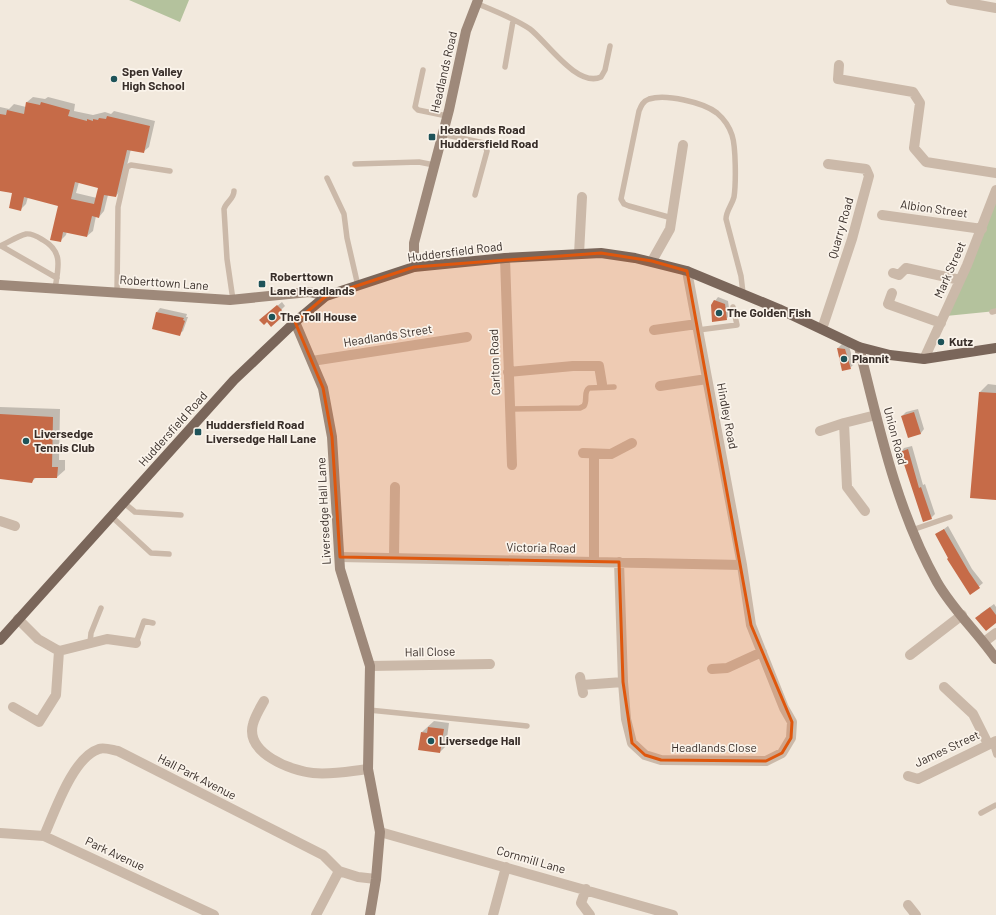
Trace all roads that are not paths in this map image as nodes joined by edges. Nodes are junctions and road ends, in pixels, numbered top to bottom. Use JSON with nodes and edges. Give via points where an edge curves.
{"nodes":[{"id":1,"x":951,"y":0,"type":"edge"},
{"id":2,"x":477,"y":2,"type":"edge"},
{"id":3,"x":996,"y":8,"type":"edge"},
{"id":4,"x":513,"y":21,"type":"junction"},
{"id":5,"x":610,"y":46,"type":"dead end"},
{"id":6,"x":839,"y":65,"type":"dead end"},
{"id":7,"x":505,"y":67,"type":"dead end"},
{"id":8,"x":423,"y":70,"type":"dead end"},
{"id":9,"x":447,"y":116,"type":"junction"},
{"id":10,"x":442,"y":134,"type":"junction"},
{"id":11,"x":683,"y":145,"type":"dead end"},
{"id":12,"x":356,"y":164,"type":"dead end"},
{"id":13,"x":828,"y":164,"type":"dead end"},
{"id":14,"x":434,"y":165,"type":"junction"},
{"id":15,"x":170,"y":170,"type":"dead end"},
{"id":16,"x":996,"y":173,"type":"edge"},
{"id":17,"x":327,"y":178,"type":"dead end"},
{"id":18,"x":996,"y":190,"type":"edge"},
{"id":19,"x":234,"y":191,"type":"dead end"},
{"id":20,"x":475,"y":195,"type":"dead end"},
{"id":21,"x":582,"y":196,"type":"dead end"},
{"id":22,"x":882,"y":215,"type":"dead end"},
{"id":23,"x":672,"y":218,"type":"junction"},
{"id":24,"x":982,"y":229,"type":"junction"},
{"id":25,"x":1,"y":246,"type":"edge"},
{"id":26,"x":579,"y":254,"type":"junction"},
{"id":27,"x":505,"y":258,"type":"junction"},
{"id":28,"x":652,"y":261,"type":"junction"},
{"id":29,"x":414,"y":267,"type":"junction"},
{"id":30,"x":687,"y":271,"type":"junction"},
{"id":31,"x":893,"y":273,"type":"dead end"},
{"id":32,"x":57,"y":278,"type":"junction"},
{"id":33,"x":960,"y":280,"type":"junction"},
{"id":34,"x":0,"y":285,"type":"edge"},
{"id":35,"x":358,"y":286,"type":"junction"},
{"id":36,"x":55,"y":289,"type":"junction"},
{"id":37,"x":117,"y":293,"type":"junction"},
{"id":38,"x":743,"y":293,"type":"junction"},
{"id":39,"x":892,"y":293,"type":"dead end"},
{"id":40,"x":326,"y":296,"type":"junction"},
{"id":41,"x":233,"y":300,"type":"junction"},
{"id":42,"x":734,"y":307,"type":"dead end"},
{"id":43,"x":295,"y":322,"type":"junction"},
{"id":44,"x":940,"y":323,"type":"junction"},
{"id":45,"x":697,"y":327,"type":"junction"},
{"id":46,"x":654,"y":330,"type":"dead end"},
{"id":47,"x":822,"y":330,"type":"junction"},
{"id":48,"x":468,"y":337,"type":"dead end"},
{"id":49,"x":859,"y":346,"type":"junction"},
{"id":50,"x":996,"y":348,"type":"edge"},
{"id":51,"x":924,"y":359,"type":"junction"},
{"id":52,"x":312,"y":361,"type":"junction"},
{"id":53,"x":508,"y":372,"type":"junction"},
{"id":54,"x":707,"y":379,"type":"junction"},
{"id":55,"x":602,"y":384,"type":"dead end"},
{"id":56,"x":614,"y":386,"type":"dead end"},
{"id":57,"x":660,"y":386,"type":"dead end"},
{"id":58,"x":510,"y":409,"type":"junction"},
{"id":59,"x":876,"y":415,"type":"junction"},
{"id":60,"x":844,"y":423,"type":"junction"},
{"id":61,"x":820,"y":431,"type":"dead end"},
{"id":62,"x":632,"y":443,"type":"dead end"},
{"id":63,"x":583,"y":454,"type":"dead end"},
{"id":64,"x":594,"y":455,"type":"junction"},
{"id":65,"x":512,"y":465,"type":"dead end"},
{"id":66,"x":395,"y":487,"type":"dead end"},
{"id":67,"x":124,"y":503,"type":"junction"},
{"id":68,"x":865,"y":511,"type":"dead end"},
{"id":69,"x":181,"y":515,"type":"dead end"},
{"id":70,"x":111,"y":516,"type":"junction"},
{"id":71,"x":950,"y":517,"type":"dead end"},
{"id":72,"x":0,"y":521,"type":"edge"},
{"id":73,"x":14,"y":526,"type":"dead end"},
{"id":74,"x":912,"y":530,"type":"junction"},
{"id":75,"x":170,"y":554,"type":"dead end"},
{"id":76,"x":340,"y":557,"type":"junction"},
{"id":77,"x":394,"y":558,"type":"junction"},
{"id":78,"x":594,"y":562,"type":"junction"},
{"id":79,"x":619,"y":562,"type":"junction"},
{"id":80,"x":742,"y":565,"type":"junction"},
{"id":81,"x":101,"y":608,"type":"dead end"},
{"id":82,"x":962,"y":615,"type":"junction"},
{"id":83,"x":18,"y":619,"type":"junction"},
{"id":84,"x":153,"y":623,"type":"dead end"},
{"id":85,"x":996,"y":633,"type":"edge"},
{"id":86,"x":0,"y":640,"type":"edge"},
{"id":87,"x":984,"y":642,"type":"junction"},
{"id":88,"x":90,"y":643,"type":"junction"},
{"id":89,"x":136,"y":643,"type":"joint"},
{"id":90,"x":59,"y":651,"type":"junction"},
{"id":91,"x":762,"y":652,"type":"junction"},
{"id":92,"x":910,"y":655,"type":"dead end"},
{"id":93,"x":996,"y":659,"type":"edge"},
{"id":94,"x":490,"y":664,"type":"dead end"},
{"id":95,"x":370,"y":666,"type":"junction"},
{"id":96,"x":712,"y":669,"type":"dead end"},
{"id":97,"x":623,"y":682,"type":"junction"},
{"id":98,"x":582,"y":685,"type":"dead end"},
{"id":99,"x":944,"y":688,"type":"dead end"},
{"id":100,"x":264,"y":701,"type":"dead end"},
{"id":101,"x":13,"y":707,"type":"dead end"},
{"id":102,"x":369,"y":710,"type":"junction"},
{"id":103,"x":527,"y":726,"type":"dead end"},
{"id":104,"x":992,"y":742,"type":"edge"},
{"id":105,"x":996,"y":755,"type":"edge"},
{"id":106,"x":368,"y":768,"type":"junction"},
{"id":107,"x":908,"y":776,"type":"dead end"},
{"id":108,"x":996,"y":805,"type":"edge"},
{"id":109,"x":981,"y":813,"type":"dead end"},
{"id":110,"x":380,"y":832,"type":"junction"},
{"id":111,"x":0,"y":833,"type":"edge"},
{"id":112,"x":44,"y":836,"type":"junction"},
{"id":113,"x":506,"y":867,"type":"junction"},
{"id":114,"x":339,"y":871,"type":"junction"},
{"id":115,"x":376,"y":879,"type":"junction"},
{"id":116,"x":586,"y":889,"type":"junction"},
{"id":117,"x":908,"y":905,"type":"dead end"},
{"id":118,"x":214,"y":915,"type":"edge"},
{"id":119,"x":316,"y":915,"type":"edge"},
{"id":120,"x":370,"y":915,"type":"edge"},
{"id":121,"x":493,"y":915,"type":"edge"},
{"id":122,"x":590,"y":915,"type":"edge"},
{"id":123,"x":673,"y":915,"type":"edge"},
{"id":124,"x":916,"y":915,"type":"edge"}],
"edges":[{"from":1,"to":3,"type":"street"},
{"from":2,"to":4,"type":"lane"},
{"from":2,"to":9,"type":"street","name":"Headlands Road","via":[[466,31]]},
{"from":4,"to":5,"type":"lane","via":[[530,30],[564,63],[586,76],[601,77]]},
{"from":4,"to":7,"type":"lane"},
{"from":6,"to":16,"type":"street","via":[[838,79],[913,92],[920,103],[914,148],[926,162]]},
{"from":8,"to":9,"type":"lane","via":[[416,107],[418,110]]},
{"from":9,"to":10,"type":"street","name":"Headlands Road"},
{"from":10,"to":14,"type":"street","name":"Headlands Road"},
{"from":10,"to":20,"type":"lane","via":[[484,143],[486,146],[487,151]]},
{"from":11,"to":23,"type":"street"},
{"from":12,"to":14,"type":"lane","via":[[419,162]]},
{"from":13,"to":47,"type":"street","name":"Quarry Road","via":[[866,169],[869,176],[852,239]]},
{"from":14,"to":29,"type":"street","name":"Headlands Road","via":[[414,243]]},
{"from":15,"to":37,"type":"lane","via":[[131,165],[128,167],[118,206]]},
{"from":17,"to":35,"type":"lane","via":[[344,214]]},
{"from":18,"to":24,"type":"street","name":"Mark Street"},
{"from":19,"to":41,"type":"lane","via":[[233,197],[224,209]]},
{"from":21,"to":26,"type":"street"},
{"from":22,"to":24,"type":"street","name":"Albion Street"},
{"from":23,"to":28,"type":"street","via":[[670,228]]},
{"from":23,"to":38,"type":"lane","via":[[629,206],[621,199],[635,124],[642,105],[649,99],[671,99],[701,104],[726,122],[733,140],[735,182],[726,220]]},
{"from":24,"to":33,"type":"street","name":"Mark Street"},
{"from":25,"to":32,"type":"lane"},
{"from":25,"to":32,"type":"lane","via":[[26,234],[35,235],[52,245],[57,253]]},
{"from":26,"to":27,"type":"main road","name":"Huddersfield Road"},
{"from":26,"to":28,"type":"main road","name":"Huddersfield Road","via":[[601,253]]},
{"from":27,"to":29,"type":"main road","name":"Huddersfield Road"},
{"from":27,"to":53,"type":"street","name":"Carlton Road"},
{"from":28,"to":30,"type":"main road","name":"Huddersfield Road"},
{"from":29,"to":35,"type":"main road","name":"Huddersfield Road"},
{"from":30,"to":38,"type":"main road","name":"Huddersfield Road"},
{"from":30,"to":45,"type":"street","name":"Hindley Road"},
{"from":31,"to":33,"type":"street","via":[[899,275],[906,268]]},
{"from":32,"to":36,"type":"lane"},
{"from":33,"to":44,"type":"street","name":"Mark Street"},
{"from":34,"to":36,"type":"street","name":"Roberttown Lane"},
{"from":35,"to":40,"type":"main road","name":"Huddersfield Road"},
{"from":36,"to":37,"type":"street","name":"Roberttown Lane"},
{"from":37,"to":41,"type":"street","name":"Roberttown Lane"},
{"from":38,"to":47,"type":"main road","name":"Huddersfield Road"},
{"from":39,"to":44,"type":"street","via":[[888,304]]},
{"from":40,"to":41,"type":"street","name":"Roberttown Lane","via":[[309,292]]},
{"from":40,"to":43,"type":"main road","name":"Huddersfield Road"},
{"from":42,"to":45,"type":"lane","via":[[736,325]]},
{"from":43,"to":52,"type":"street","name":"Liversedge Hall Lane"},
{"from":43,"to":67,"type":"main road","name":"Huddersfield Road","via":[[251,363]]},
{"from":44,"to":51,"type":"street","name":"Mark Street"},
{"from":45,"to":46,"type":"street"},
{"from":45,"to":54,"type":"street","name":"Hindley Road"},
{"from":47,"to":49,"type":"main road","name":"Huddersfield Road"},
{"from":48,"to":52,"type":"street","name":"Headlands Street"},
{"from":49,"to":51,"type":"main road","name":"Huddersfield Road","via":[[890,355]]},
{"from":49,"to":59,"type":"street","name":"Union Road"},
{"from":50,"to":51,"type":"main road","name":"Huddersfield Road"},
{"from":52,"to":76,"type":"street","name":"Liversedge Hall Lane","via":[[323,388],[332,437]]},
{"from":53,"to":55,"type":"street","via":[[599,366]]},
{"from":53,"to":58,"type":"street","name":"Carlton Road"},
{"from":54,"to":57,"type":"street"},
{"from":54,"to":80,"type":"street","name":"Hindley Road"},
{"from":56,"to":58,"type":"lane","via":[[589,388],[586,392],[586,403],[580,408]]},
{"from":58,"to":65,"type":"street","name":"Carlton Road"},
{"from":59,"to":60,"type":"street"},
{"from":59,"to":74,"type":"street","name":"Union Road","via":[[891,472]]},
{"from":60,"to":61,"type":"street"},
{"from":60,"to":68,"type":"street","via":[[847,487]]},
{"from":62,"to":64,"type":"street","via":[[611,454]]},
{"from":63,"to":64,"type":"street"},
{"from":64,"to":78,"type":"street"},
{"from":66,"to":77,"type":"street"},
{"from":67,"to":69,"type":"lane","via":[[135,512]]},
{"from":67,"to":70,"type":"main road","name":"Huddersfield Road"},
{"from":70,"to":75,"type":"lane","via":[[151,553]]},
{"from":70,"to":83,"type":"main road","name":"Huddersfield Road"},
{"from":71,"to":74,"type":"lane"},
{"from":72,"to":73,"type":"street"},
{"from":74,"to":82,"type":"street","name":"Union Road","via":[[937,583]]},
{"from":76,"to":77,"type":"street","name":"Victoria Road"},
{"from":76,"to":95,"type":"street","name":"Liversedge Hall Lane","via":[[340,568]]},
{"from":77,"to":78,"type":"street","name":"Victoria Road"},
{"from":78,"to":79,"type":"street","name":"Victoria Road"},
{"from":79,"to":80,"type":"street","name":"Victoria Road"},
{"from":79,"to":97,"type":"street","name":"Headlands Close"},
{"from":80,"to":91,"type":"street","name":"Headlands Close","via":[[751,625]]},
{"from":81,"to":88,"type":"lane","via":[[91,633]]},
{"from":82,"to":87,"type":"street","name":"Union Road"},
{"from":82,"to":92,"type":"street"},
{"from":83,"to":86,"type":"main road","name":"Huddersfield Road"},
{"from":83,"to":90,"type":"street","via":[[38,640]]},
{"from":84,"to":89,"type":"lane","via":[[144,621]]},
{"from":85,"to":87,"type":"street"},
{"from":87,"to":93,"type":"street","name":"Union Road"},
{"from":88,"to":89,"type":"street","via":[[107,639]]},
{"from":88,"to":90,"type":"street"},
{"from":90,"to":101,"type":"street","via":[[56,695],[39,722]]},
{"from":91,"to":96,"type":"street","via":[[727,668]]},
{"from":91,"to":97,"type":"street","name":"Headlands Close","via":[[792,722],[791,738],[782,753],[766,761],[661,760],[645,755],[632,743],[626,719]]},
{"from":94,"to":95,"type":"street","name":"Hall Close"},
{"from":95,"to":102,"type":"street","name":"Liversedge Hall Lane"},
{"from":97,"to":98,"type":"street"},
{"from":99,"to":104,"type":"street","via":[[974,714]]},
{"from":100,"to":106,"type":"street","via":[[253,724],[253,736],[258,748],[270,758],[312,773],[339,773]]},
{"from":102,"to":103,"type":"lane"},
{"from":102,"to":106,"type":"street","name":"Liversedge Hall Lane"},
{"from":104,"to":105,"type":"lane"},
{"from":104,"to":107,"type":"street","name":"James Street","via":[[918,779]]},
{"from":106,"to":110,"type":"street","name":"Liversedge Hall Lane"},
{"from":108,"to":109,"type":"lane"},
{"from":110,"to":113,"type":"street","name":"Cornmill Lane"},
{"from":110,"to":115,"type":"street","name":"Liversedge Hall Lane"},
{"from":111,"to":112,"type":"street","name":"Park Avenue"},
{"from":112,"to":114,"type":"street","name":"Hall Park Avenue","via":[[69,780],[87,754],[101,748],[118,751],[323,855]]},
{"from":112,"to":118,"type":"street","name":"Park Avenue"},
{"from":113,"to":116,"type":"street","name":"Cornmill Lane"},
{"from":113,"to":121,"type":"street"},
{"from":114,"to":115,"type":"street","name":"Hall Park Avenue"},
{"from":114,"to":119,"type":"street"},
{"from":115,"to":120,"type":"street","name":"Liversedge Hall Lane"},
{"from":116,"to":122,"type":"street","via":[[581,903]]},
{"from":116,"to":123,"type":"street","name":"Cornmill Lane"},
{"from":117,"to":124,"type":"street"}]}
